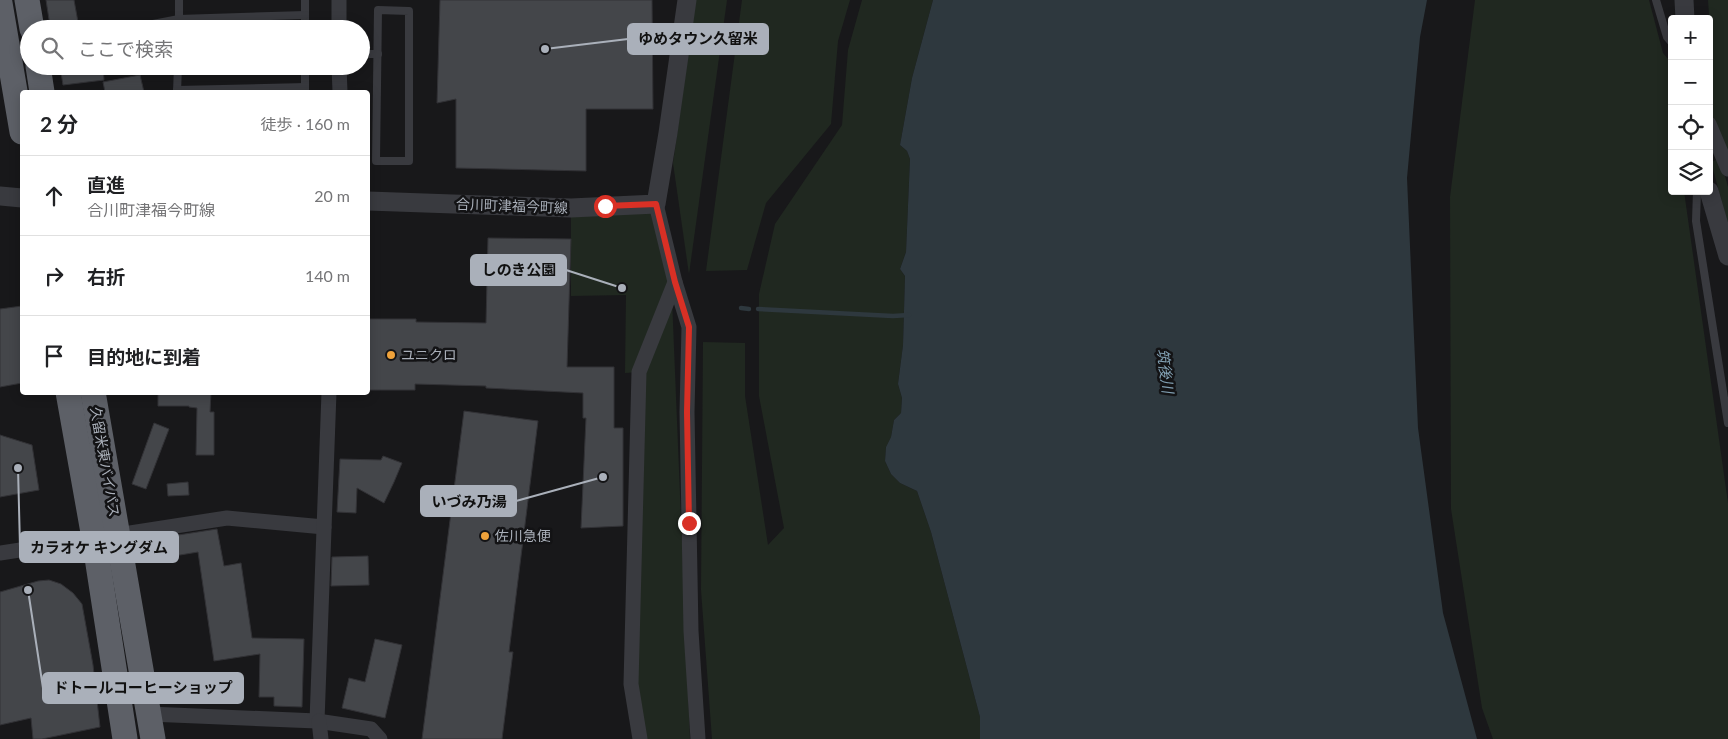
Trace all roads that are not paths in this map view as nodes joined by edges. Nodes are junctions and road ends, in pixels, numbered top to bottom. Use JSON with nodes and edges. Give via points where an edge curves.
{"nodes":[{"id":1,"x":27,"y":0,"type":"edge"},
{"id":2,"x":179,"y":0,"type":"edge"},
{"id":3,"x":305,"y":0,"type":"edge"},
{"id":4,"x":339,"y":0,"type":"edge"},
{"id":5,"x":687,"y":0,"type":"edge"},
{"id":6,"x":1656,"y":0,"type":"edge"},
{"id":7,"x":1684,"y":0,"type":"edge"},
{"id":8,"x":0,"y":3,"type":"edge"},
{"id":9,"x":305,"y":15,"type":"junction"},
{"id":10,"x":1685,"y":15,"type":"edge"},
{"id":11,"x":179,"y":18,"type":"junction"},
{"id":12,"x":30,"y":20,"type":"edge"},
{"id":13,"x":170,"y":20,"type":"edge"},
{"id":14,"x":305,"y":20,"type":"edge"},
{"id":15,"x":339,"y":20,"type":"edge"},
{"id":16,"x":1668,"y":38,"type":"edge"},
{"id":17,"x":3,"y":40,"type":"edge"},
{"id":18,"x":370,"y":54,"type":"edge"},
{"id":19,"x":378,"y":54,"type":"junction"},
{"id":20,"x":39,"y":75,"type":"edge"},
{"id":21,"x":178,"y":75,"type":"edge"},
{"id":22,"x":305,"y":75,"type":"edge"},
{"id":23,"x":339,"y":75,"type":"edge"},
{"id":24,"x":42,"y":90,"type":"edge"},
{"id":25,"x":177,"y":90,"type":"edge"},
{"id":26,"x":305,"y":90,"type":"edge"},
{"id":27,"x":340,"y":90,"type":"edge"},
{"id":28,"x":20,"y":122,"type":"edge"},
{"id":29,"x":1713,"y":133,"type":"edge"},
{"id":30,"x":1728,"y":168,"type":"edge"},
{"id":31,"x":1697,"y":195,"type":"edge"},
{"id":32,"x":1710,"y":195,"type":"edge"},
{"id":33,"x":0,"y":196,"type":"edge"},
{"id":34,"x":20,"y":198,"type":"edge"},
{"id":35,"x":370,"y":201,"type":"edge"},
{"id":36,"x":656,"y":204,"type":"junction"},
{"id":37,"x":1728,"y":256,"type":"edge"},
{"id":38,"x":675,"y":282,"type":"junction"},
{"id":39,"x":69,"y":395,"type":"edge"},
{"id":40,"x":94,"y":395,"type":"edge"},
{"id":41,"x":329,"y":395,"type":"edge"},
{"id":42,"x":1728,"y":423,"type":"edge"},
{"id":43,"x":324,"y":527,"type":"junction"},
{"id":44,"x":118,"y":533,"type":"junction"},
{"id":45,"x":94,"y":538,"type":"junction"},
{"id":46,"x":0,"y":552,"type":"edge"},
{"id":47,"x":149,"y":714,"type":"junction"},
{"id":48,"x":318,"y":721,"type":"junction"},
{"id":49,"x":125,"y":739,"type":"edge"},
{"id":50,"x":154,"y":739,"type":"edge"},
{"id":51,"x":321,"y":739,"type":"edge"},
{"id":52,"x":380,"y":739,"type":"edge"},
{"id":53,"x":640,"y":739,"type":"edge"},
{"id":54,"x":698,"y":739,"type":"edge"}],
"edges":[{"from":1,"to":12,"type":"highway"},
{"from":2,"to":11,"type":"lane"},
{"from":3,"to":9,"type":"lane"},
{"from":4,"to":15,"type":"street"},
{"from":5,"to":36,"type":"street"},
{"from":6,"to":16,"type":"lane"},
{"from":7,"to":10,"type":"street"},
{"from":8,"to":17,"type":"highway"},
{"from":9,"to":11,"type":"lane"},
{"from":9,"to":14,"type":"lane"},
{"from":11,"to":13,"type":"lane"},
{"from":17,"to":28,"type":"highway"},
{"from":18,"to":19,"type":"lane"},
{"from":19,"to":19,"type":"lane","via":[[378,10],[409,11],[409,161],[376,161]]},
{"from":20,"to":24,"type":"highway"},
{"from":21,"to":25,"type":"lane"},
{"from":22,"to":26,"type":"lane"},
{"from":23,"to":27,"type":"street"},
{"from":29,"to":30,"type":"street"},
{"from":31,"to":42,"type":"lane","via":[[1696,221]]},
{"from":32,"to":37,"type":"street"},
{"from":33,"to":34,"type":"street"},
{"from":35,"to":36,"type":"street","name":"合川町津福今町線","via":[[571,208]]},
{"from":36,"to":38,"type":"street"},
{"from":38,"to":53,"type":"street","via":[[639,372],[631,684]]},
{"from":38,"to":54,"type":"street","via":[[689,327],[687,412],[691,612]]},
{"from":39,"to":45,"type":"highway","name":"久留米東バイパス"},
{"from":40,"to":44,"type":"highway","name":"久留米東バイパス"},
{"from":41,"to":43,"type":"street"},
{"from":43,"to":44,"type":"street","via":[[227,518]]},
{"from":43,"to":48,"type":"street"},
{"from":44,"to":45,"type":"street"},
{"from":44,"to":47,"type":"highway","name":"久留米東バイパス"},
{"from":45,"to":46,"type":"street"},
{"from":45,"to":49,"type":"highway","name":"久留米東バイパス"},
{"from":47,"to":48,"type":"street"},
{"from":47,"to":50,"type":"highway","name":"久留米東バイパス"},
{"from":48,"to":51,"type":"street"},
{"from":48,"to":52,"type":"street","via":[[371,729]]}]}
